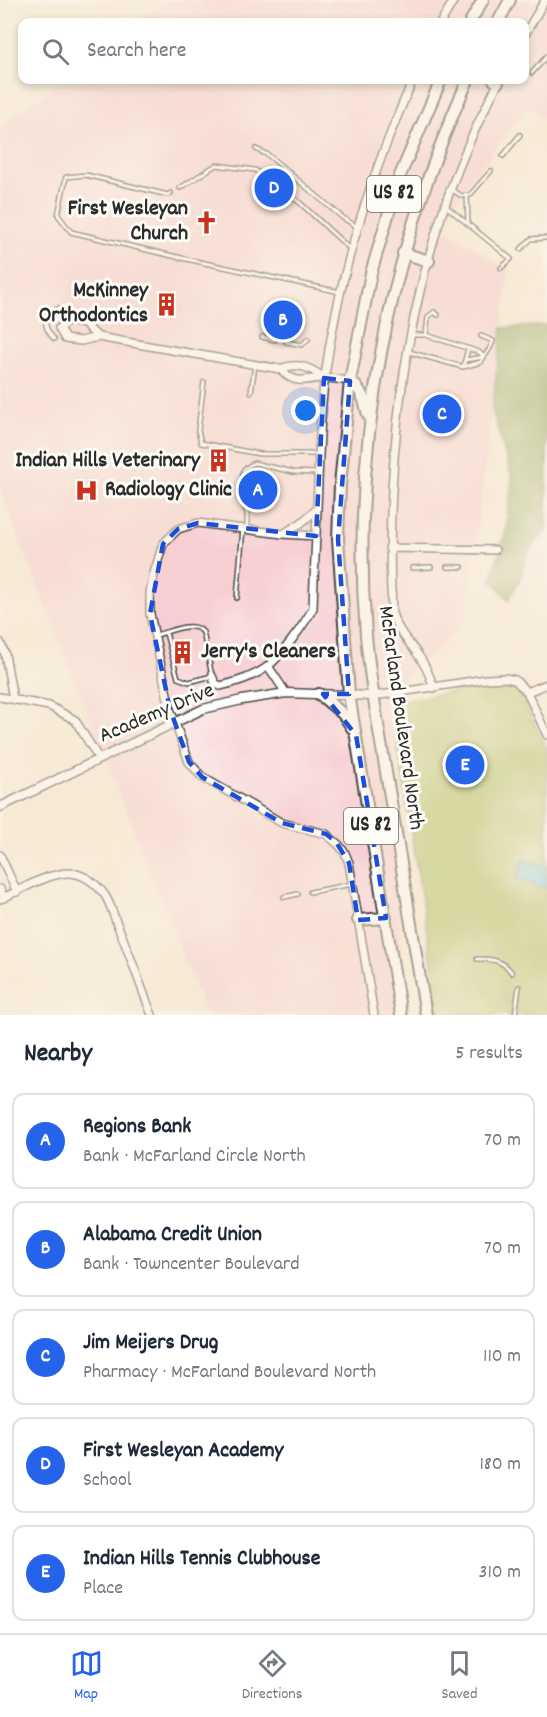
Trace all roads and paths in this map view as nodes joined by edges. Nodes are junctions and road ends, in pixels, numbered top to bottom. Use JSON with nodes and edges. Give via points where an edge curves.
{"nodes":[{"id":1,"x":454,"y":0,"type":"edge"},
{"id":2,"x":483,"y":0,"type":"edge"},
{"id":3,"x":510,"y":0,"type":"edge"},
{"id":4,"x":545,"y":0,"type":"edge"},
{"id":5,"x":443,"y":18,"type":"edge"},
{"id":6,"x":472,"y":18,"type":"edge"},
{"id":7,"x":500,"y":18,"type":"edge"},
{"id":8,"x":529,"y":29,"type":"edge"},
{"id":9,"x":547,"y":56,"type":"edge"},
{"id":10,"x":532,"y":74,"type":"dead end"},
{"id":11,"x":411,"y":84,"type":"edge"},
{"id":12,"x":439,"y":84,"type":"edge"},
{"id":13,"x":462,"y":84,"type":"edge"},
{"id":14,"x":466,"y":84,"type":"edge"},
{"id":15,"x":495,"y":84,"type":"edge"},
{"id":16,"x":456,"y":105,"type":"junction"},
{"id":17,"x":520,"y":135,"type":"dead end"},
{"id":18,"x":256,"y":149,"type":"dead end"},
{"id":19,"x":503,"y":156,"type":"dead end"},
{"id":20,"x":491,"y":171,"type":"dead end"},
{"id":21,"x":180,"y":188,"type":"dead end"},
{"id":22,"x":452,"y":189,"type":"junction"},
{"id":23,"x":171,"y":193,"type":"dead end"},
{"id":24,"x":467,"y":196,"type":"junction"},
{"id":25,"x":446,"y":206,"type":"junction"},
{"id":26,"x":468,"y":223,"type":"junction"},
{"id":27,"x":358,"y":227,"type":"junction"},
{"id":28,"x":545,"y":238,"type":"dead end"},
{"id":29,"x":521,"y":249,"type":"dead end"},
{"id":30,"x":351,"y":251,"type":"junction"},
{"id":31,"x":403,"y":253,"type":"junction"},
{"id":32,"x":429,"y":261,"type":"junction"},
{"id":33,"x":501,"y":268,"type":"dead end"},
{"id":34,"x":340,"y":292,"type":"junction"},
{"id":35,"x":60,"y":308,"type":"dead end"},
{"id":36,"x":438,"y":315,"type":"dead end"},
{"id":37,"x":411,"y":334,"type":"junction"},
{"id":38,"x":426,"y":335,"type":"junction"},
{"id":39,"x":482,"y":336,"type":"dead end"},
{"id":40,"x":98,"y":337,"type":"junction"},
{"id":41,"x":262,"y":337,"type":"dead end"},
{"id":42,"x":54,"y":339,"type":"dead end"},
{"id":43,"x":308,"y":339,"type":"dead end"},
{"id":44,"x":275,"y":340,"type":"dead end"},
{"id":45,"x":286,"y":342,"type":"dead end"},
{"id":46,"x":468,"y":349,"type":"junction"},
{"id":47,"x":408,"y":352,"type":"junction"},
{"id":48,"x":484,"y":357,"type":"junction"},
{"id":49,"x":465,"y":360,"type":"junction"},
{"id":50,"x":255,"y":365,"type":"junction"},
{"id":51,"x":463,"y":367,"type":"junction"},
{"id":52,"x":280,"y":369,"type":"junction"},
{"id":53,"x":324,"y":378,"type":"junction"},
{"id":54,"x":350,"y":381,"type":"junction"},
{"id":55,"x":204,"y":382,"type":"dead end"},
{"id":56,"x":251,"y":392,"type":"dead end"},
{"id":57,"x":370,"y":421,"type":"junction"},
{"id":58,"x":318,"y":454,"type":"junction"},
{"id":59,"x":318,"y":473,"type":"junction"},
{"id":60,"x":317,"y":509,"type":"junction"},
{"id":61,"x":245,"y":529,"type":"junction"},
{"id":62,"x":282,"y":534,"type":"junction"},
{"id":63,"x":316,"y":536,"type":"junction"},
{"id":64,"x":389,"y":548,"type":"junction"},
{"id":65,"x":495,"y":550,"type":"dead end"},
{"id":66,"x":431,"y":567,"type":"dead end"},
{"id":67,"x":447,"y":567,"type":"dead end"},
{"id":68,"x":462,"y":567,"type":"dead end"},
{"id":69,"x":412,"y":568,"type":"dead end"},
{"id":70,"x":237,"y":598,"type":"dead end"},
{"id":71,"x":166,"y":633,"type":"junction"},
{"id":72,"x":154,"y":636,"type":"junction"},
{"id":73,"x":0,"y":642,"type":"edge"},
{"id":74,"x":268,"y":666,"type":"junction"},
{"id":75,"x":212,"y":676,"type":"junction"},
{"id":76,"x":547,"y":684,"type":"edge"},
{"id":77,"x":434,"y":688,"type":"junction"},
{"id":78,"x":527,"y":692,"type":"junction"},
{"id":79,"x":286,"y":693,"type":"junction"},
{"id":80,"x":319,"y":694,"type":"junction"},
{"id":81,"x":349,"y":694,"type":"junction"},
{"id":82,"x":374,"y":696,"type":"junction"},
{"id":83,"x":0,"y":697,"type":"edge"},
{"id":84,"x":13,"y":699,"type":"junction"},
{"id":85,"x":174,"y":722,"type":"junction"},
{"id":86,"x":356,"y":735,"type":"junction"},
{"id":87,"x":547,"y":735,"type":"edge"},
{"id":88,"x":99,"y":759,"type":"junction"},
{"id":89,"x":0,"y":807,"type":"edge"},
{"id":90,"x":0,"y":855,"type":"edge"},
{"id":91,"x":353,"y":884,"type":"junction"},
{"id":92,"x":0,"y":889,"type":"edge"},
{"id":93,"x":17,"y":892,"type":"junction"},
{"id":94,"x":310,"y":892,"type":"dead end"},
{"id":95,"x":298,"y":894,"type":"dead end"},
{"id":96,"x":284,"y":897,"type":"dead end"},
{"id":97,"x":2,"y":898,"type":"edge"},
{"id":98,"x":386,"y":918,"type":"junction"},
{"id":99,"x":358,"y":920,"type":"junction"},
{"id":100,"x":477,"y":959,"type":"dead end"},
{"id":101,"x":512,"y":973,"type":"dead end"},
{"id":102,"x":519,"y":987,"type":"dead end"},
{"id":103,"x":153,"y":1015,"type":"edge"},
{"id":104,"x":374,"y":1015,"type":"edge"},
{"id":105,"x":401,"y":1015,"type":"edge"},
{"id":106,"x":426,"y":1015,"type":"edge"},
{"id":107,"x":515,"y":1015,"type":"edge"}],
"edges":[{"from":1,"to":5,"type":"street"},
{"from":2,"to":6,"type":"highway"},
{"from":3,"to":7,"type":"highway"},
{"from":4,"to":8,"type":"street"},
{"from":9,"to":10,"type":"lane"},
{"from":11,"to":27,"type":"street","via":[[382,151]]},
{"from":12,"to":54,"type":"highway","name":"McFarland Boulevard North","number":"US 82","via":[[389,210],[371,273]]},
{"from":13,"to":16,"type":"highway"},
{"from":14,"to":16,"type":"highway","name":"McFarland Boulevard North","number":"US 82"},
{"from":15,"to":22,"type":"street"},
{"from":16,"to":31,"type":"highway","name":"McFarland Boulevard North","number":"US 82"},
{"from":17,"to":19,"type":"lane"},
{"from":18,"to":27,"type":"lane"},
{"from":20,"to":24,"type":"lane"},
{"from":21,"to":30,"type":"lane","via":[[216,165],[255,170],[299,202]]},
{"from":22,"to":24,"type":"lane"},
{"from":22,"to":25,"type":"street"},
{"from":23,"to":34,"type":"lane","via":[[86,174],[66,177],[58,215],[70,232]]},
{"from":24,"to":26,"type":"lane"},
{"from":25,"to":26,"type":"lane"},
{"from":25,"to":32,"type":"street"},
{"from":26,"to":33,"type":"lane","via":[[510,259]]},
{"from":27,"to":30,"type":"street"},
{"from":28,"to":29,"type":"lane","via":[[531,239]]},
{"from":30,"to":34,"type":"street"},
{"from":31,"to":32,"type":"highway"},
{"from":31,"to":57,"type":"highway","name":"McFarland Boulevard North","number":"US 82"},
{"from":32,"to":37,"type":"street"},
{"from":34,"to":53,"type":"street"},
{"from":35,"to":42,"type":"lane","via":[[46,317],[46,331]]},
{"from":36,"to":38,"type":"lane","via":[[434,312],[428,317]]},
{"from":37,"to":38,"type":"lane"},
{"from":37,"to":47,"type":"street"},
{"from":38,"to":46,"type":"lane"},
{"from":39,"to":48,"type":"lane","via":[[493,341]]},
{"from":40,"to":40,"type":"street","via":[[84,324],[69,321],[59,328],[66,339]]},
{"from":40,"to":50,"type":"street"},
{"from":41,"to":44,"type":"lane"},
{"from":43,"to":45,"type":"lane","via":[[302,345]]},
{"from":46,"to":48,"type":"lane"},
{"from":46,"to":49,"type":"lane"},
{"from":47,"to":51,"type":"lane"},
{"from":47,"to":64,"type":"street","via":[[400,392]]},
{"from":48,"to":49,"type":"lane"},
{"from":48,"to":51,"type":"lane","via":[[481,363]]},
{"from":49,"to":51,"type":"lane"},
{"from":50,"to":52,"type":"street"},
{"from":50,"to":56,"type":"lane"},
{"from":52,"to":53,"type":"street","via":[[289,378]]},
{"from":52,"to":53,"type":"street","via":[[290,365],[311,368]]},
{"from":53,"to":54,"type":"street"},
{"from":53,"to":58,"type":"street"},
{"from":54,"to":57,"type":"highway","via":[[360,391]]},
{"from":54,"to":81,"type":"highway","name":"McFarland Boulevard North","number":"US 82","via":[[341,454],[338,538]]},
{"from":55,"to":58,"type":"lane","via":[[198,430],[201,443],[260,454]]},
{"from":57,"to":82,"type":"highway","name":"McFarland Boulevard North","number":"US 82","via":[[362,564]]},
{"from":58,"to":59,"type":"street"},
{"from":59,"to":60,"type":"street"},
{"from":59,"to":61,"type":"lane","via":[[254,463],[244,469],[239,494],[247,512]]},
{"from":60,"to":62,"type":"street"},
{"from":60,"to":63,"type":"street"},
{"from":61,"to":62,"type":"street"},
{"from":61,"to":70,"type":"lane"},
{"from":61,"to":72,"type":"street","via":[[198,523],[178,529],[163,544],[150,593]]},
{"from":62,"to":63,"type":"street"},
{"from":63,"to":74,"type":"street","via":[[313,608],[303,626]]},
{"from":64,"to":65,"type":"street"},
{"from":64,"to":77,"type":"street","via":[[393,613]]},
{"from":66,"to":69,"type":"lane"},
{"from":67,"to":68,"type":"lane"},
{"from":71,"to":72,"type":"lane"},
{"from":71,"to":75,"type":"lane","via":[[178,678],[189,682]]},
{"from":71,"to":75,"type":"lane","via":[[191,626],[201,629]]},
{"from":72,"to":85,"type":"street"},
{"from":73,"to":84,"type":"street"},
{"from":74,"to":75,"type":"street","via":[[220,686]]},
{"from":74,"to":79,"type":"street"},
{"from":76,"to":78,"type":"street"},
{"from":77,"to":78,"type":"street","via":[[505,678],[515,680]]},
{"from":77,"to":82,"type":"street"},
{"from":78,"to":87,"type":"street"},
{"from":79,"to":80,"type":"street","name":"Academy Drive"},
{"from":79,"to":85,"type":"street","name":"Academy Drive","via":[[203,709]]},
{"from":80,"to":81,"type":"street","name":"Academy Drive"},
{"from":80,"to":86,"type":"highway","via":[[343,714]]},
{"from":81,"to":82,"type":"street","name":"Academy Drive"},
{"from":81,"to":86,"type":"highway","name":"McFarland Boulevard North","number":"US 82"},
{"from":82,"to":106,"type":"highway","name":"McFarland Boulevard North","number":"US 82"},
{"from":83,"to":84,"type":"street"},
{"from":84,"to":88,"type":"street","via":[[49,706],[75,720]]},
{"from":85,"to":88,"type":"street","name":"Academy Drive"},
{"from":85,"to":91,"type":"street","via":[[189,762],[202,777],[282,823],[326,834],[345,853]]},
{"from":86,"to":98,"type":"highway","name":"McFarland Boulevard North","number":"US 82"},
{"from":88,"to":89,"type":"street","name":"Academy Drive"},
{"from":90,"to":93,"type":"street"},
{"from":91,"to":94,"type":"lane"},
{"from":91,"to":99,"type":"street"},
{"from":92,"to":97,"type":"street"},
{"from":93,"to":97,"type":"street"},
{"from":93,"to":103,"type":"street","via":[[61,873],[92,881],[106,897]]},
{"from":95,"to":96,"type":"lane"},
{"from":98,"to":99,"type":"highway"},
{"from":98,"to":105,"type":"highway","name":"McFarland Boulevard North","number":"US 82"},
{"from":99,"to":104,"type":"street"},
{"from":100,"to":101,"type":"lane","via":[[507,965]]},
{"from":102,"to":107,"type":"lane"}]}
